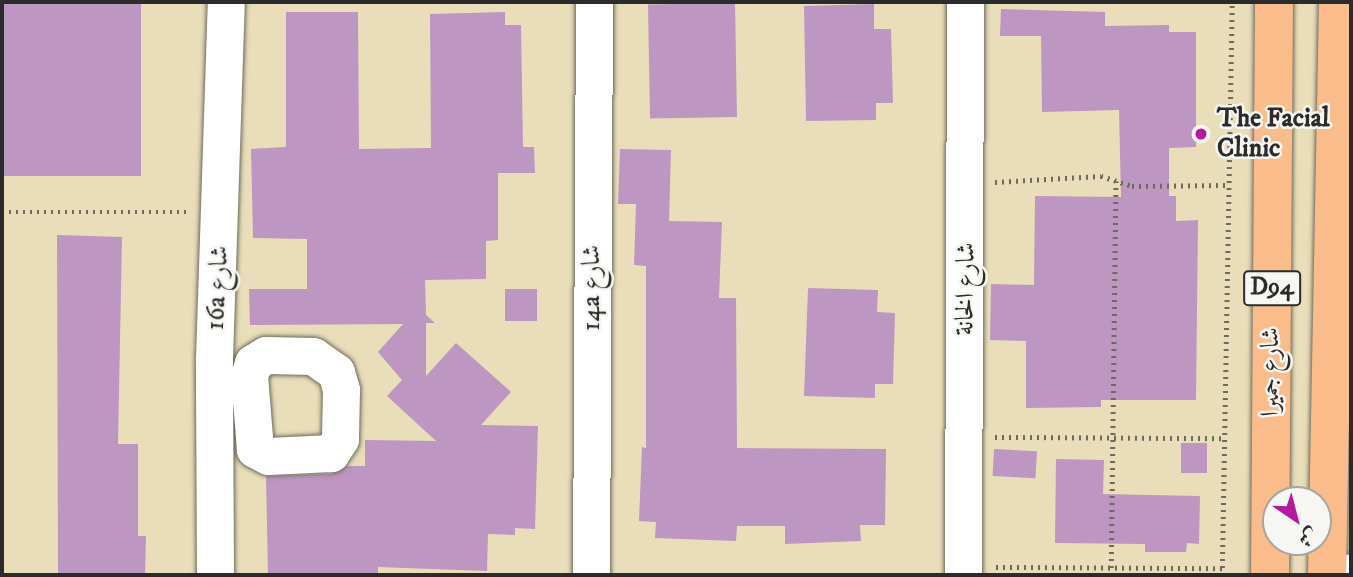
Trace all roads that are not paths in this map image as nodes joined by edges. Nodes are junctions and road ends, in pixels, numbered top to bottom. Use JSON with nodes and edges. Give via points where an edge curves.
{"nodes":[{"id":1,"x":226,"y":2,"type":"edge"},
{"id":2,"x":594,"y":2,"type":"edge"},
{"id":3,"x":965,"y":2,"type":"edge"},
{"id":4,"x":1274,"y":2,"type":"edge"},
{"id":5,"x":1343,"y":18,"type":"edge"},
{"id":6,"x":1342,"y":262,"type":"edge"},
{"id":7,"x":214,"y":358,"type":"junction"},
{"id":8,"x":253,"y":363,"type":"dead end"},
{"id":9,"x":1339,"y":474,"type":"edge"},
{"id":10,"x":963,"y":571,"type":"edge"},
{"id":11,"x":215,"y":575,"type":"edge"},
{"id":12,"x":591,"y":575,"type":"edge"},
{"id":13,"x":1270,"y":575,"type":"edge"},
{"id":14,"x":1327,"y":575,"type":"edge"}],
"edges":[{"from":1,"to":7,"type":"street","name":"16a شارع"},
{"from":2,"to":12,"type":"street","name":"14a شارع"},
{"from":3,"to":10,"type":"street","name":"شارع الخانة"},
{"from":4,"to":13,"type":"main road","name":"شارع جميرا","number":"D94"},
{"from":5,"to":6,"type":"main road","number":"D94"},
{"from":6,"to":9,"type":"main road","number":"D94"},
{"from":7,"to":8,"type":"street","via":[[241,357]]},
{"from":7,"to":11,"type":"street","name":"16a شارع"},
{"from":9,"to":14,"type":"main road","number":"D94"}]}
